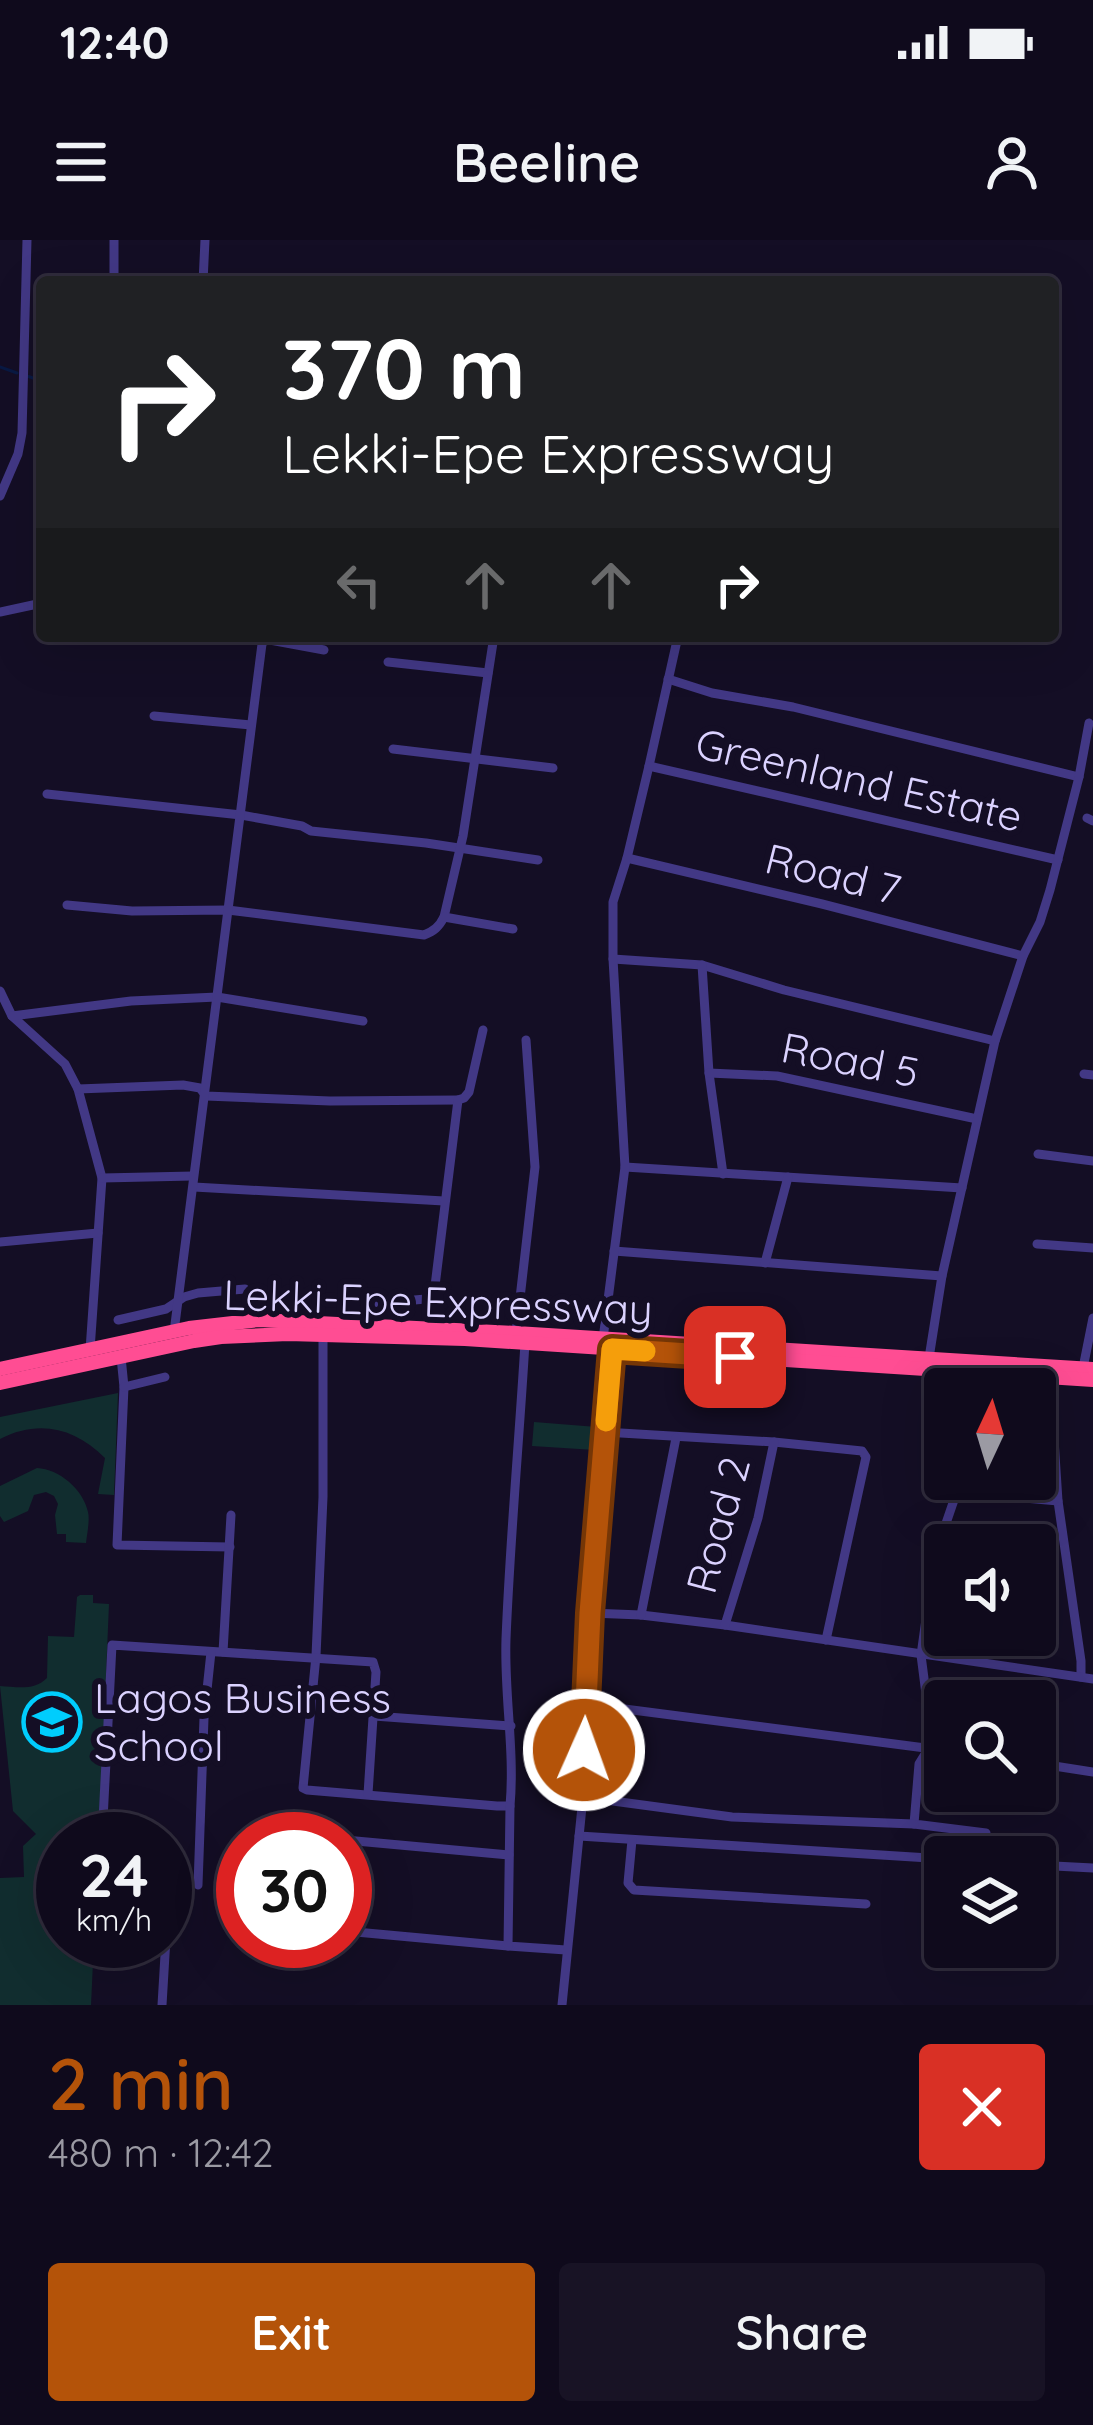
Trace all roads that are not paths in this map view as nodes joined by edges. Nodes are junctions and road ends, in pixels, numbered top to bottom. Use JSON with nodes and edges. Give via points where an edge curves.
{"nodes":[{"id":1,"x":27,"y":240,"type":"edge"},
{"id":2,"x":114,"y":240,"type":"edge"},
{"id":3,"x":205,"y":240,"type":"edge"},
{"id":4,"x":114,"y":276,"type":"edge"},
{"id":5,"x":203,"y":276,"type":"edge"},
{"id":6,"x":3,"y":479,"type":"edge"},
{"id":7,"x":0,"y":496,"type":"edge"},
{"id":8,"x":36,"y":604,"type":"edge"},
{"id":9,"x":0,"y":611,"type":"edge"},
{"id":10,"x":263,"y":642,"type":"edge"},
{"id":11,"x":276,"y":642,"type":"edge"},
{"id":12,"x":493,"y":642,"type":"edge"},
{"id":13,"x":677,"y":642,"type":"edge"},
{"id":14,"x":324,"y":650,"type":"dead end"},
{"id":15,"x":388,"y":662,"type":"dead end"},
{"id":16,"x":488,"y":673,"type":"junction"},
{"id":17,"x":668,"y":680,"type":"junction"},
{"id":18,"x":154,"y":716,"type":"dead end"},
{"id":19,"x":1089,"y":723,"type":"dead end"},
{"id":20,"x":251,"y":725,"type":"junction"},
{"id":21,"x":393,"y":748,"type":"dead end"},
{"id":22,"x":473,"y":760,"type":"junction"},
{"id":23,"x":649,"y":766,"type":"junction"},
{"id":24,"x":554,"y":768,"type":"dead end"},
{"id":25,"x":1079,"y":777,"type":"junction"},
{"id":26,"x":47,"y":794,"type":"dead end"},
{"id":27,"x":241,"y":815,"type":"junction"},
{"id":28,"x":460,"y":847,"type":"junction"},
{"id":29,"x":627,"y":858,"type":"junction"},
{"id":30,"x":538,"y":860,"type":"dead end"},
{"id":31,"x":1058,"y":860,"type":"junction"},
{"id":32,"x":67,"y":905,"type":"dead end"},
{"id":33,"x":228,"y":910,"type":"junction"},
{"id":34,"x":442,"y":922,"type":"junction"},
{"id":35,"x":513,"y":928,"type":"dead end"},
{"id":36,"x":1023,"y":956,"type":"junction"},
{"id":37,"x":613,"y":959,"type":"junction"},
{"id":38,"x":702,"y":964,"type":"junction"},
{"id":39,"x":0,"y":991,"type":"edge"},
{"id":40,"x":217,"y":997,"type":"junction"},
{"id":41,"x":12,"y":1016,"type":"junction"},
{"id":42,"x":363,"y":1021,"type":"dead end"},
{"id":43,"x":483,"y":1030,"type":"dead end"},
{"id":44,"x":526,"y":1040,"type":"dead end"},
{"id":45,"x":995,"y":1041,"type":"junction"},
{"id":46,"x":709,"y":1072,"type":"junction"},
{"id":47,"x":77,"y":1089,"type":"junction"},
{"id":48,"x":206,"y":1096,"type":"junction"},
{"id":49,"x":458,"y":1100,"type":"junction"},
{"id":50,"x":977,"y":1120,"type":"junction"},
{"id":51,"x":1038,"y":1154,"type":"dead end"},
{"id":52,"x":1093,"y":1161,"type":"edge"},
{"id":53,"x":626,"y":1167,"type":"junction"},
{"id":54,"x":723,"y":1174,"type":"junction"},
{"id":55,"x":788,"y":1177,"type":"junction"},
{"id":56,"x":101,"y":1178,"type":"junction"},
{"id":57,"x":193,"y":1182,"type":"junction"},
{"id":58,"x":962,"y":1188,"type":"junction"},
{"id":59,"x":444,"y":1201,"type":"junction"},
{"id":60,"x":98,"y":1233,"type":"junction"},
{"id":61,"x":0,"y":1242,"type":"edge"},
{"id":62,"x":1037,"y":1244,"type":"dead end"},
{"id":63,"x":1093,"y":1248,"type":"edge"},
{"id":64,"x":614,"y":1251,"type":"junction"},
{"id":65,"x":765,"y":1263,"type":"junction"},
{"id":66,"x":942,"y":1276,"type":"junction"},
{"id":67,"x":245,"y":1289,"type":"dead end"},
{"id":68,"x":179,"y":1300,"type":"junction"},
{"id":69,"x":1093,"y":1318,"type":"edge"},
{"id":70,"x":118,"y":1319,"type":"dead end"},
{"id":71,"x":358,"y":1324,"type":"junction"},
{"id":72,"x":174,"y":1332,"type":"junction"},
{"id":73,"x":323,"y":1334,"type":"junction"},
{"id":74,"x":520,"y":1338,"type":"junction"},
{"id":75,"x":608,"y":1344,"type":"junction"},
{"id":76,"x":90,"y":1350,"type":"junction"},
{"id":77,"x":711,"y":1350,"type":"junction"},
{"id":78,"x":121,"y":1357,"type":"junction"},
{"id":79,"x":929,"y":1358,"type":"junction"},
{"id":80,"x":925,"y":1368,"type":"edge"},
{"id":81,"x":1,"y":1369,"type":"edge"},
{"id":82,"x":1090,"y":1372,"type":"edge"},
{"id":83,"x":164,"y":1377,"type":"dead end"},
{"id":84,"x":1056,"y":1377,"type":"edge"},
{"id":85,"x":124,"y":1387,"type":"junction"},
{"id":86,"x":604,"y":1432,"type":"junction"},
{"id":87,"x":676,"y":1438,"type":"junction"},
{"id":88,"x":774,"y":1442,"type":"junction"},
{"id":89,"x":1056,"y":1470,"type":"edge"},
{"id":90,"x":1058,"y":1501,"type":"junction"},
{"id":91,"x":231,"y":1515,"type":"dead end"},
{"id":92,"x":230,"y":1547,"type":"junction"},
{"id":93,"x":590,"y":1613,"type":"junction"},
{"id":94,"x":641,"y":1615,"type":"junction"},
{"id":95,"x":725,"y":1625,"type":"junction"},
{"id":96,"x":826,"y":1640,"type":"junction"},
{"id":97,"x":217,"y":1652,"type":"junction"},
{"id":98,"x":921,"y":1655,"type":"junction"},
{"id":99,"x":316,"y":1656,"type":"junction"},
{"id":100,"x":1087,"y":1678,"type":"edge"},
{"id":101,"x":925,"y":1680,"type":"edge"},
{"id":102,"x":586,"y":1703,"type":"junction"},
{"id":103,"x":374,"y":1716,"type":"junction"},
{"id":104,"x":511,"y":1726,"type":"junction"},
{"id":105,"x":924,"y":1747,"type":"edge"},
{"id":106,"x":924,"y":1760,"type":"edge"},
{"id":107,"x":1056,"y":1766,"type":"edge"},
{"id":108,"x":1093,"y":1772,"type":"edge"},
{"id":109,"x":368,"y":1794,"type":"junction"},
{"id":110,"x":583,"y":1797,"type":"junction"},
{"id":111,"x":510,"y":1805,"type":"junction"},
{"id":112,"x":103,"y":1812,"type":"edge"},
{"id":113,"x":914,"y":1824,"type":"junction"},
{"id":114,"x":986,"y":1833,"type":"dead end"},
{"id":115,"x":579,"y":1836,"type":"junction"},
{"id":116,"x":632,"y":1840,"type":"junction"},
{"id":117,"x":372,"y":1842,"type":"edge"},
{"id":118,"x":509,"y":1855,"type":"junction"},
{"id":119,"x":924,"y":1858,"type":"edge"},
{"id":120,"x":1056,"y":1866,"type":"edge"},
{"id":121,"x":1093,"y":1868,"type":"edge"},
{"id":122,"x":198,"y":1885,"type":"dead end"},
{"id":123,"x":866,"y":1904,"type":"dead end"},
{"id":124,"x":372,"y":1933,"type":"edge"},
{"id":125,"x":508,"y":1946,"type":"junction"},
{"id":126,"x":566,"y":1950,"type":"junction"},
{"id":127,"x":164,"y":1968,"type":"edge"},
{"id":128,"x":162,"y":2005,"type":"edge"},
{"id":129,"x":562,"y":2005,"type":"edge"}],
"edges":[{"from":1,"to":6,"type":"street","via":[[22,434]]},
{"from":2,"to":4,"type":"street"},
{"from":3,"to":5,"type":"street"},
{"from":6,"to":7,"type":"street"},
{"from":8,"to":9,"type":"street"},
{"from":10,"to":20,"type":"street"},
{"from":11,"to":14,"type":"street"},
{"from":12,"to":16,"type":"street"},
{"from":13,"to":17,"type":"street"},
{"from":15,"to":16,"type":"street"},
{"from":16,"to":22,"type":"street"},
{"from":17,"to":23,"type":"street"},
{"from":17,"to":25,"type":"street"},
{"from":18,"to":20,"type":"street"},
{"from":19,"to":25,"type":"street"},
{"from":20,"to":27,"type":"street"},
{"from":21,"to":22,"type":"street"},
{"from":22,"to":24,"type":"street"},
{"from":22,"to":28,"type":"street"},
{"from":23,"to":29,"type":"street","name":"Greenland Estate"},
{"from":23,"to":31,"type":"street","name":"Greenland Estate"},
{"from":25,"to":31,"type":"street"},
{"from":26,"to":27,"type":"street"},
{"from":27,"to":28,"type":"street"},
{"from":27,"to":33,"type":"street"},
{"from":28,"to":30,"type":"street"},
{"from":28,"to":34,"type":"street"},
{"from":29,"to":36,"type":"street","name":"Road 7"},
{"from":29,"to":37,"type":"street","name":"Greenland Estate","via":[[613,902]]},
{"from":31,"to":36,"type":"street"},
{"from":32,"to":33,"type":"street"},
{"from":33,"to":34,"type":"street","via":[[424,935]]},
{"from":33,"to":40,"type":"street"},
{"from":34,"to":35,"type":"street"},
{"from":36,"to":45,"type":"street"},
{"from":37,"to":38,"type":"street"},
{"from":37,"to":53,"type":"street","name":"Greenland Estate"},
{"from":38,"to":45,"type":"street"},
{"from":38,"to":46,"type":"street"},
{"from":39,"to":41,"type":"street"},
{"from":40,"to":41,"type":"street"},
{"from":40,"to":42,"type":"street"},
{"from":40,"to":48,"type":"street"},
{"from":41,"to":47,"type":"street","via":[[56,1053]]},
{"from":43,"to":49,"type":"street","via":[[469,1092]]},
{"from":44,"to":74,"type":"street","via":[[535,1167]]},
{"from":45,"to":50,"type":"street"},
{"from":46,"to":50,"type":"street","name":"Road 5","via":[[777,1076]]},
{"from":46,"to":54,"type":"street"},
{"from":47,"to":48,"type":"street","via":[[193,1085]]},
{"from":47,"to":56,"type":"street"},
{"from":48,"to":49,"type":"street"},
{"from":48,"to":57,"type":"street"},
{"from":49,"to":59,"type":"street"},
{"from":50,"to":58,"type":"street"},
{"from":51,"to":52,"type":"street"},
{"from":53,"to":54,"type":"street"},
{"from":53,"to":64,"type":"street","name":"Greenland Estate"},
{"from":54,"to":55,"type":"street"},
{"from":55,"to":58,"type":"street"},
{"from":55,"to":65,"type":"street"},
{"from":56,"to":57,"type":"street"},
{"from":56,"to":60,"type":"street"},
{"from":57,"to":59,"type":"street"},
{"from":57,"to":68,"type":"street"},
{"from":58,"to":66,"type":"street"},
{"from":59,"to":71,"type":"street","via":[[434,1294],[368,1304]]},
{"from":60,"to":61,"type":"street"},
{"from":60,"to":76,"type":"street"},
{"from":62,"to":63,"type":"street"},
{"from":64,"to":65,"type":"street"},
{"from":64,"to":75,"type":"street","name":"Greenland Estate"},
{"from":65,"to":66,"type":"street"},
{"from":66,"to":79,"type":"street"},
{"from":67,"to":68,"type":"street"},
{"from":68,"to":70,"type":"street"},
{"from":68,"to":72,"type":"street"},
{"from":69,"to":82,"type":"street"},
{"from":71,"to":72,"type":"highway","name":"Lekki-Epe Expressway","via":[[259,1321]]},
{"from":71,"to":74,"type":"highway","name":"Lekki-Epe Expressway"},
{"from":72,"to":76,"type":"highway","name":"Lekki-Epe Expressway"},
{"from":73,"to":74,"type":"highway","name":"Lekki-Epe Expressway"},
{"from":73,"to":78,"type":"highway","name":"Lekki-Epe Expressway","via":[[221,1337]]},
{"from":73,"to":99,"type":"street"},
{"from":74,"to":75,"type":"highway","name":"Lekki-Epe Expressway"},
{"from":74,"to":104,"type":"street","via":[[506,1644]]},
{"from":75,"to":77,"type":"highway","name":"Lekki-Epe Expressway"},
{"from":75,"to":86,"type":"street","name":"Greenland Estate"},
{"from":76,"to":81,"type":"highway","name":"Lekki-Epe Expressway"},
{"from":77,"to":79,"type":"highway","name":"Lekki-Epe Expressway"},
{"from":77,"to":80,"type":"highway","name":"Lekki-Epe Expressway"},
{"from":78,"to":81,"type":"highway","name":"Lekki-Epe Expressway"},
{"from":78,"to":85,"type":"street"},
{"from":79,"to":82,"type":"highway","name":"Lekki-Epe Expressway"},
{"from":82,"to":84,"type":"highway","name":"Lekki-Epe Expressway"},
{"from":83,"to":85,"type":"street"},
{"from":85,"to":92,"type":"street","via":[[117,1545]]},
{"from":86,"to":87,"type":"street"},
{"from":86,"to":93,"type":"street","name":"Greenland Estate"},
{"from":87,"to":88,"type":"street"},
{"from":87,"to":94,"type":"street"},
{"from":88,"to":95,"type":"street","name":"Road 2"},
{"from":88,"to":96,"type":"street","via":[[866,1457]]},
{"from":89,"to":90,"type":"street"},
{"from":90,"to":98,"type":"street","via":[[955,1497]]},
{"from":90,"to":100,"type":"street"},
{"from":91,"to":92,"type":"street"},
{"from":92,"to":97,"type":"street"},
{"from":93,"to":94,"type":"street"},
{"from":93,"to":102,"type":"street","name":"Greenland Estate"},
{"from":94,"to":95,"type":"street"},
{"from":95,"to":96,"type":"street"},
{"from":96,"to":98,"type":"street"},
{"from":97,"to":99,"type":"street"},
{"from":97,"to":112,"type":"street","via":[[112,1645]]},
{"from":97,"to":122,"type":"street","via":[[204,1718]]},
{"from":98,"to":100,"type":"street"},
{"from":98,"to":101,"type":"street"},
{"from":99,"to":103,"type":"street","via":[[373,1662]]},
{"from":99,"to":109,"type":"street","via":[[303,1787]]},
{"from":102,"to":105,"type":"street"},
{"from":102,"to":110,"type":"street","name":"Greenland Estate"},
{"from":103,"to":104,"type":"street"},
{"from":103,"to":109,"type":"street"},
{"from":104,"to":111,"type":"street"},
{"from":106,"to":113,"type":"street"},
{"from":107,"to":108,"type":"street"},
{"from":109,"to":111,"type":"street"},
{"from":110,"to":113,"type":"street","via":[[732,1816]]},
{"from":110,"to":115,"type":"street","name":"Greenland Estate"},
{"from":111,"to":118,"type":"street"},
{"from":113,"to":114,"type":"street"},
{"from":115,"to":116,"type":"street"},
{"from":115,"to":126,"type":"street","name":"Greenland Estate"},
{"from":116,"to":119,"type":"street"},
{"from":116,"to":123,"type":"street","via":[[634,1890]]},
{"from":117,"to":118,"type":"street"},
{"from":118,"to":125,"type":"street"},
{"from":120,"to":121,"type":"street"},
{"from":124,"to":125,"type":"street"},
{"from":125,"to":126,"type":"street"},
{"from":126,"to":129,"type":"street","name":"Greenland Estate"},
{"from":127,"to":128,"type":"street"}]}
